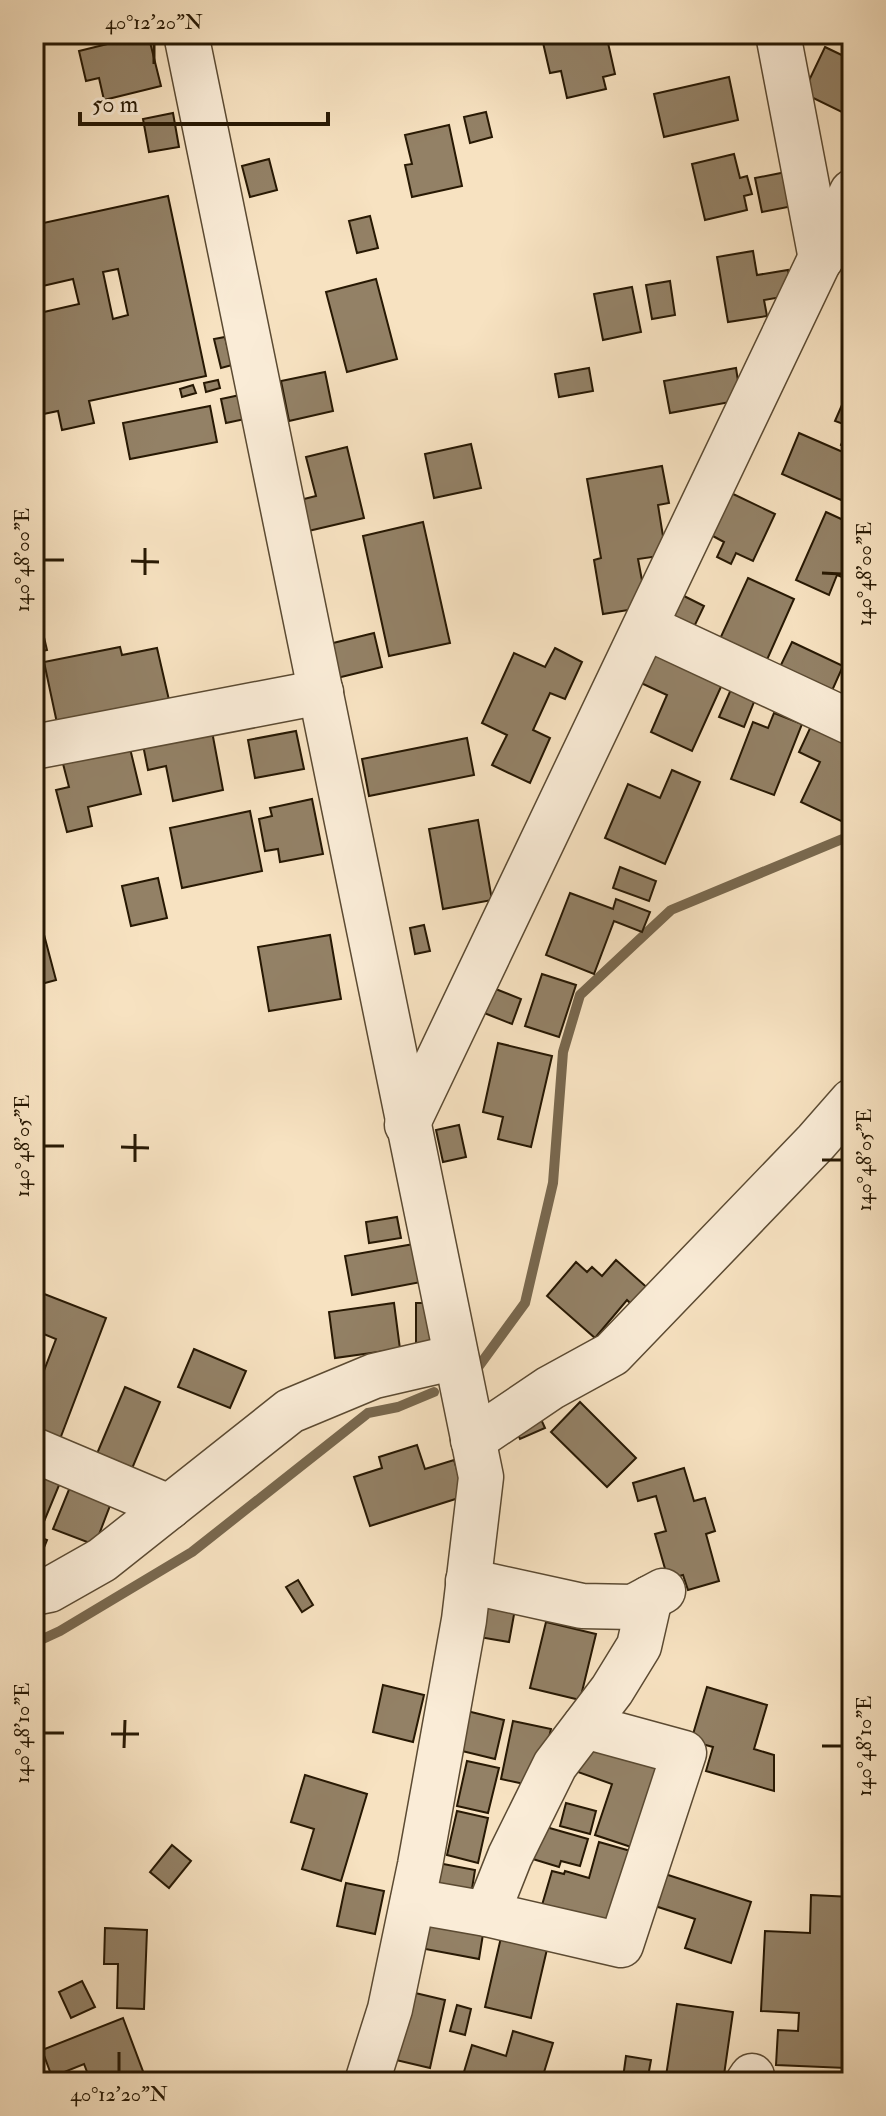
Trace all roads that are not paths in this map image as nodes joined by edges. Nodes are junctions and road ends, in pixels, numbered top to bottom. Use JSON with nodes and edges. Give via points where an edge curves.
{"nodes":[{"id":1,"x":186,"y":34,"type":"edge"},
{"id":2,"x":778,"y":34,"type":"edge"},
{"id":3,"x":852,"y":192,"type":"edge"},
{"id":4,"x":821,"y":259,"type":"junction"},
{"id":5,"x":646,"y":627,"type":"junction"},
{"id":6,"x":321,"y":692,"type":"junction"},
{"id":7,"x":852,"y":723,"type":"edge"},
{"id":8,"x":34,"y":747,"type":"edge"},
{"id":9,"x":852,"y":1101,"type":"edge"},
{"id":10,"x":407,"y":1125,"type":"junction"},
{"id":11,"x":456,"y":1357,"type":"junction"},
{"id":12,"x":473,"y":1440,"type":"junction"},
{"id":13,"x":34,"y":1450,"type":"edge"},
{"id":14,"x":169,"y":1507,"type":"junction"},
{"id":15,"x":468,"y":1581,"type":"junction"},
{"id":16,"x":34,"y":1593,"type":"edge"},
{"id":17,"x":585,"y":1726,"type":"junction"},
{"id":18,"x":413,"y":1901,"type":"junction"},
{"id":19,"x":487,"y":1914,"type":"junction"},
{"id":20,"x":367,"y":2082,"type":"edge"}],
"edges":[{"from":1,"to":6,"type":"street"},
{"from":2,"to":4,"type":"street"},
{"from":3,"to":4,"type":"street"},
{"from":4,"to":5,"type":"street"},
{"from":5,"to":7,"type":"street"},
{"from":5,"to":10,"type":"street"},
{"from":6,"to":8,"type":"street"},
{"from":6,"to":10,"type":"street"},
{"from":9,"to":12,"type":"street","via":[[612,1354]]},
{"from":10,"to":11,"type":"street"},
{"from":11,"to":12,"type":"street"},
{"from":11,"to":14,"type":"street","via":[[374,1376],[290,1411]]},
{"from":12,"to":15,"type":"street","via":[[481,1477]]},
{"from":13,"to":14,"type":"street"},
{"from":14,"to":16,"type":"street","via":[[102,1560]]},
{"from":15,"to":17,"type":"street","via":[[582,1606],[633,1607],[657,1594],[639,1646]]},
{"from":15,"to":18,"type":"street"},
{"from":17,"to":19,"type":"street","via":[[555,1765]]},
{"from":17,"to":19,"type":"street","via":[[684,1753],[621,1945]]},
{"from":18,"to":19,"type":"street"},
{"from":18,"to":20,"type":"street","via":[[390,2009]]}]}
